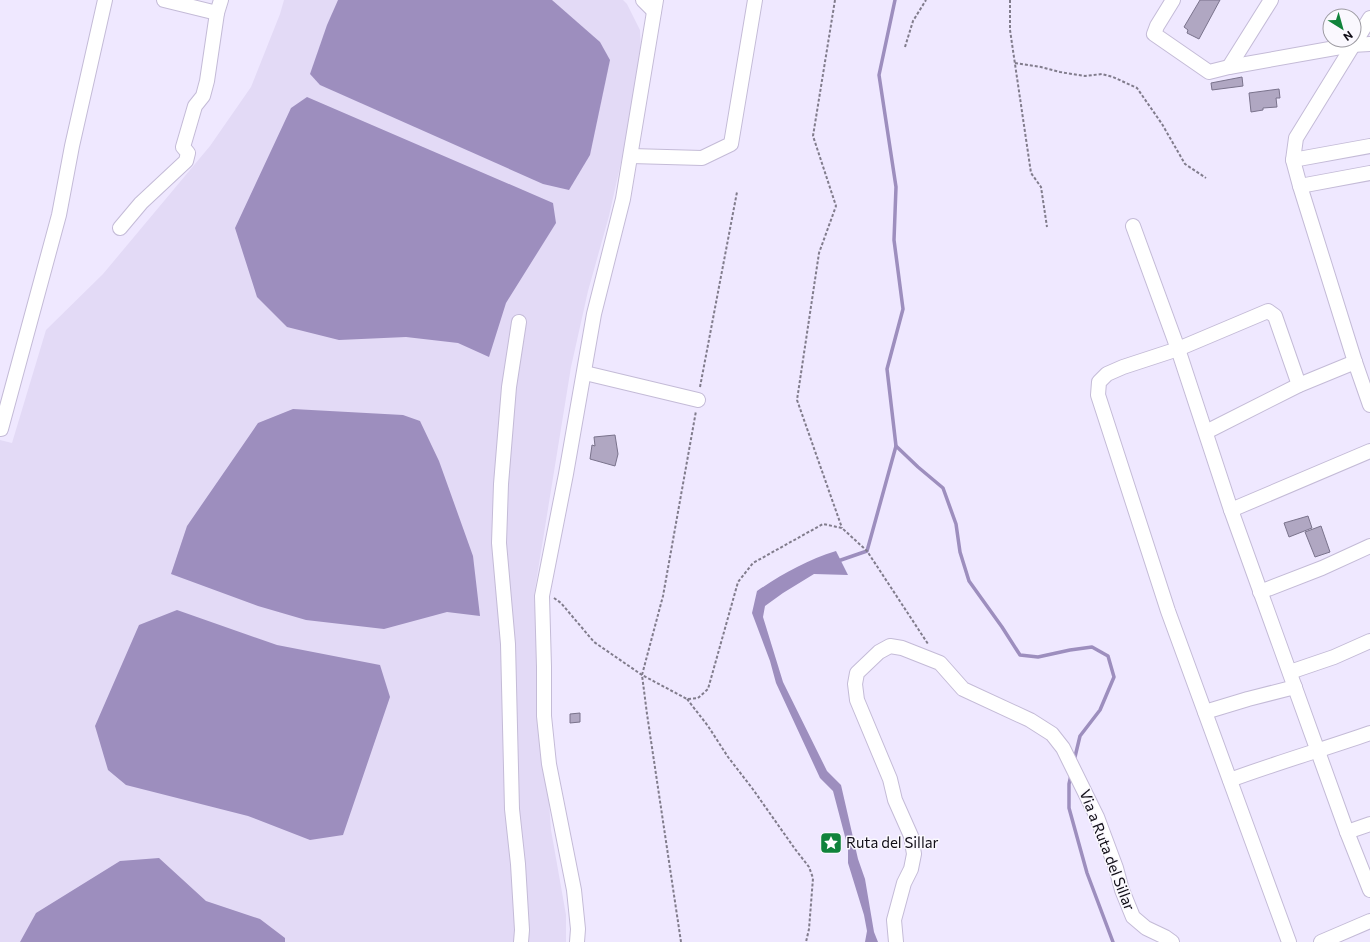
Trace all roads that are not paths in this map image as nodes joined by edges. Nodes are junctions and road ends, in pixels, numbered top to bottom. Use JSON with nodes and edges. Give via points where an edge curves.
{"nodes":[{"id":1,"x":105,"y":0,"type":"edge"},
{"id":2,"x":164,"y":0,"type":"edge"},
{"id":3,"x":643,"y":0,"type":"edge"},
{"id":4,"x":755,"y":0,"type":"edge"},
{"id":5,"x":1173,"y":0,"type":"edge"},
{"id":6,"x":1271,"y":0,"type":"edge"},
{"id":7,"x":655,"y":6,"type":"edge"},
{"id":8,"x":219,"y":7,"type":"edge"},
{"id":9,"x":1370,"y":18,"type":"edge"},
{"id":10,"x":1362,"y":30,"type":"edge"},
{"id":11,"x":1335,"y":48,"type":"edge"},
{"id":12,"x":1350,"y":48,"type":"edge"},
{"id":13,"x":1229,"y":67,"type":"junction"},
{"id":14,"x":1370,"y":146,"type":"edge"},
{"id":15,"x":631,"y":156,"type":"junction"},
{"id":16,"x":1293,"y":160,"type":"junction"},
{"id":17,"x":1370,"y":173,"type":"edge"},
{"id":18,"x":1300,"y":186,"type":"junction"},
{"id":19,"x":1133,"y":226,"type":"dead end"},
{"id":20,"x":120,"y":228,"type":"dead end"},
{"id":21,"x":519,"y":322,"type":"dead end"},
{"id":22,"x":1178,"y":349,"type":"junction"},
{"id":23,"x":1355,"y":362,"type":"junction"},
{"id":24,"x":585,"y":372,"type":"junction"},
{"id":25,"x":1299,"y":385,"type":"junction"},
{"id":26,"x":698,"y":400,"type":"road end"},
{"id":27,"x":1370,"y":405,"type":"edge"},
{"id":28,"x":0,"y":429,"type":"edge"},
{"id":29,"x":1206,"y":432,"type":"junction"},
{"id":30,"x":1370,"y":452,"type":"edge"},
{"id":31,"x":1231,"y":510,"type":"junction"},
{"id":32,"x":1370,"y":546,"type":"edge"},
{"id":33,"x":1260,"y":592,"type":"junction"},
{"id":34,"x":1370,"y":641,"type":"edge"},
{"id":35,"x":1290,"y":672,"type":"junction"},
{"id":36,"x":1295,"y":688,"type":"junction"},
{"id":37,"x":1205,"y":712,"type":"junction"},
{"id":38,"x":1370,"y":733,"type":"edge"},
{"id":39,"x":1318,"y":751,"type":"junction"},
{"id":40,"x":1230,"y":780,"type":"junction"},
{"id":41,"x":1370,"y":824,"type":"edge"},
{"id":42,"x":1347,"y":832,"type":"junction"},
{"id":43,"x":1370,"y":890,"type":"edge"},
{"id":44,"x":1370,"y":921,"type":"edge"},
{"id":45,"x":521,"y":942,"type":"edge"},
{"id":46,"x":578,"y":942,"type":"edge"},
{"id":47,"x":896,"y":942,"type":"edge"},
{"id":48,"x":1172,"y":942,"type":"edge"},
{"id":49,"x":1289,"y":942,"type":"edge"},
{"id":50,"x":1321,"y":942,"type":"edge"}],
"edges":[{"from":1,"to":28,"type":"street","via":[[59,215]]},
{"from":2,"to":8,"type":"street"},
{"from":3,"to":7,"type":"street"},
{"from":4,"to":15,"type":"street","via":[[731,144],[702,158]]},
{"from":5,"to":13,"type":"street","via":[[1154,34],[1209,72]]},
{"from":6,"to":13,"type":"street"},
{"from":7,"to":15,"type":"street"},
{"from":8,"to":20,"type":"street","via":[[207,81],[203,96],[195,106],[183,147],[188,153],[186,161],[141,203]]},
{"from":9,"to":10,"type":"street"},
{"from":11,"to":13,"type":"street"},
{"from":12,"to":16,"type":"street","via":[[1296,138]]},
{"from":14,"to":16,"type":"street"},
{"from":15,"to":24,"type":"street","via":[[623,199],[594,314]]},
{"from":16,"to":18,"type":"street"},
{"from":17,"to":18,"type":"street"},
{"from":18,"to":23,"type":"street"},
{"from":19,"to":22,"type":"street"},
{"from":21,"to":45,"type":"street","via":[[509,388],[499,543],[508,644],[512,809],[518,864]]},
{"from":22,"to":25,"type":"street","via":[[1268,311],[1275,316]]},
{"from":22,"to":29,"type":"street"},
{"from":22,"to":37,"type":"street","via":[[1107,374],[1100,382],[1098,395],[1168,611]]},
{"from":23,"to":25,"type":"street"},
{"from":23,"to":27,"type":"street"},
{"from":24,"to":26,"type":"street"},
{"from":24,"to":46,"type":"street","via":[[542,596],[544,716],[549,764],[574,890]]},
{"from":25,"to":29,"type":"street"},
{"from":29,"to":31,"type":"street"},
{"from":30,"to":31,"type":"street"},
{"from":31,"to":33,"type":"street"},
{"from":32,"to":33,"type":"street"},
{"from":33,"to":35,"type":"street"},
{"from":34,"to":35,"type":"street"},
{"from":35,"to":36,"type":"street"},
{"from":36,"to":37,"type":"street"},
{"from":36,"to":39,"type":"street"},
{"from":37,"to":40,"type":"street"},
{"from":38,"to":39,"type":"street"},
{"from":39,"to":40,"type":"street"},
{"from":39,"to":42,"type":"street"},
{"from":40,"to":49,"type":"street"},
{"from":41,"to":42,"type":"street"},
{"from":42,"to":43,"type":"street"},
{"from":44,"to":50,"type":"street"},
{"from":47,"to":48,"type":"street","name":"Via a Ruta del Sillar","via":[[894,920],[914,854],[890,779],[857,700],[855,684],[857,672],[879,652],[890,646],[940,663],[963,689],[1030,720],[1052,734],[1064,748],[1097,817],[1133,917],[1146,928]]}]}
